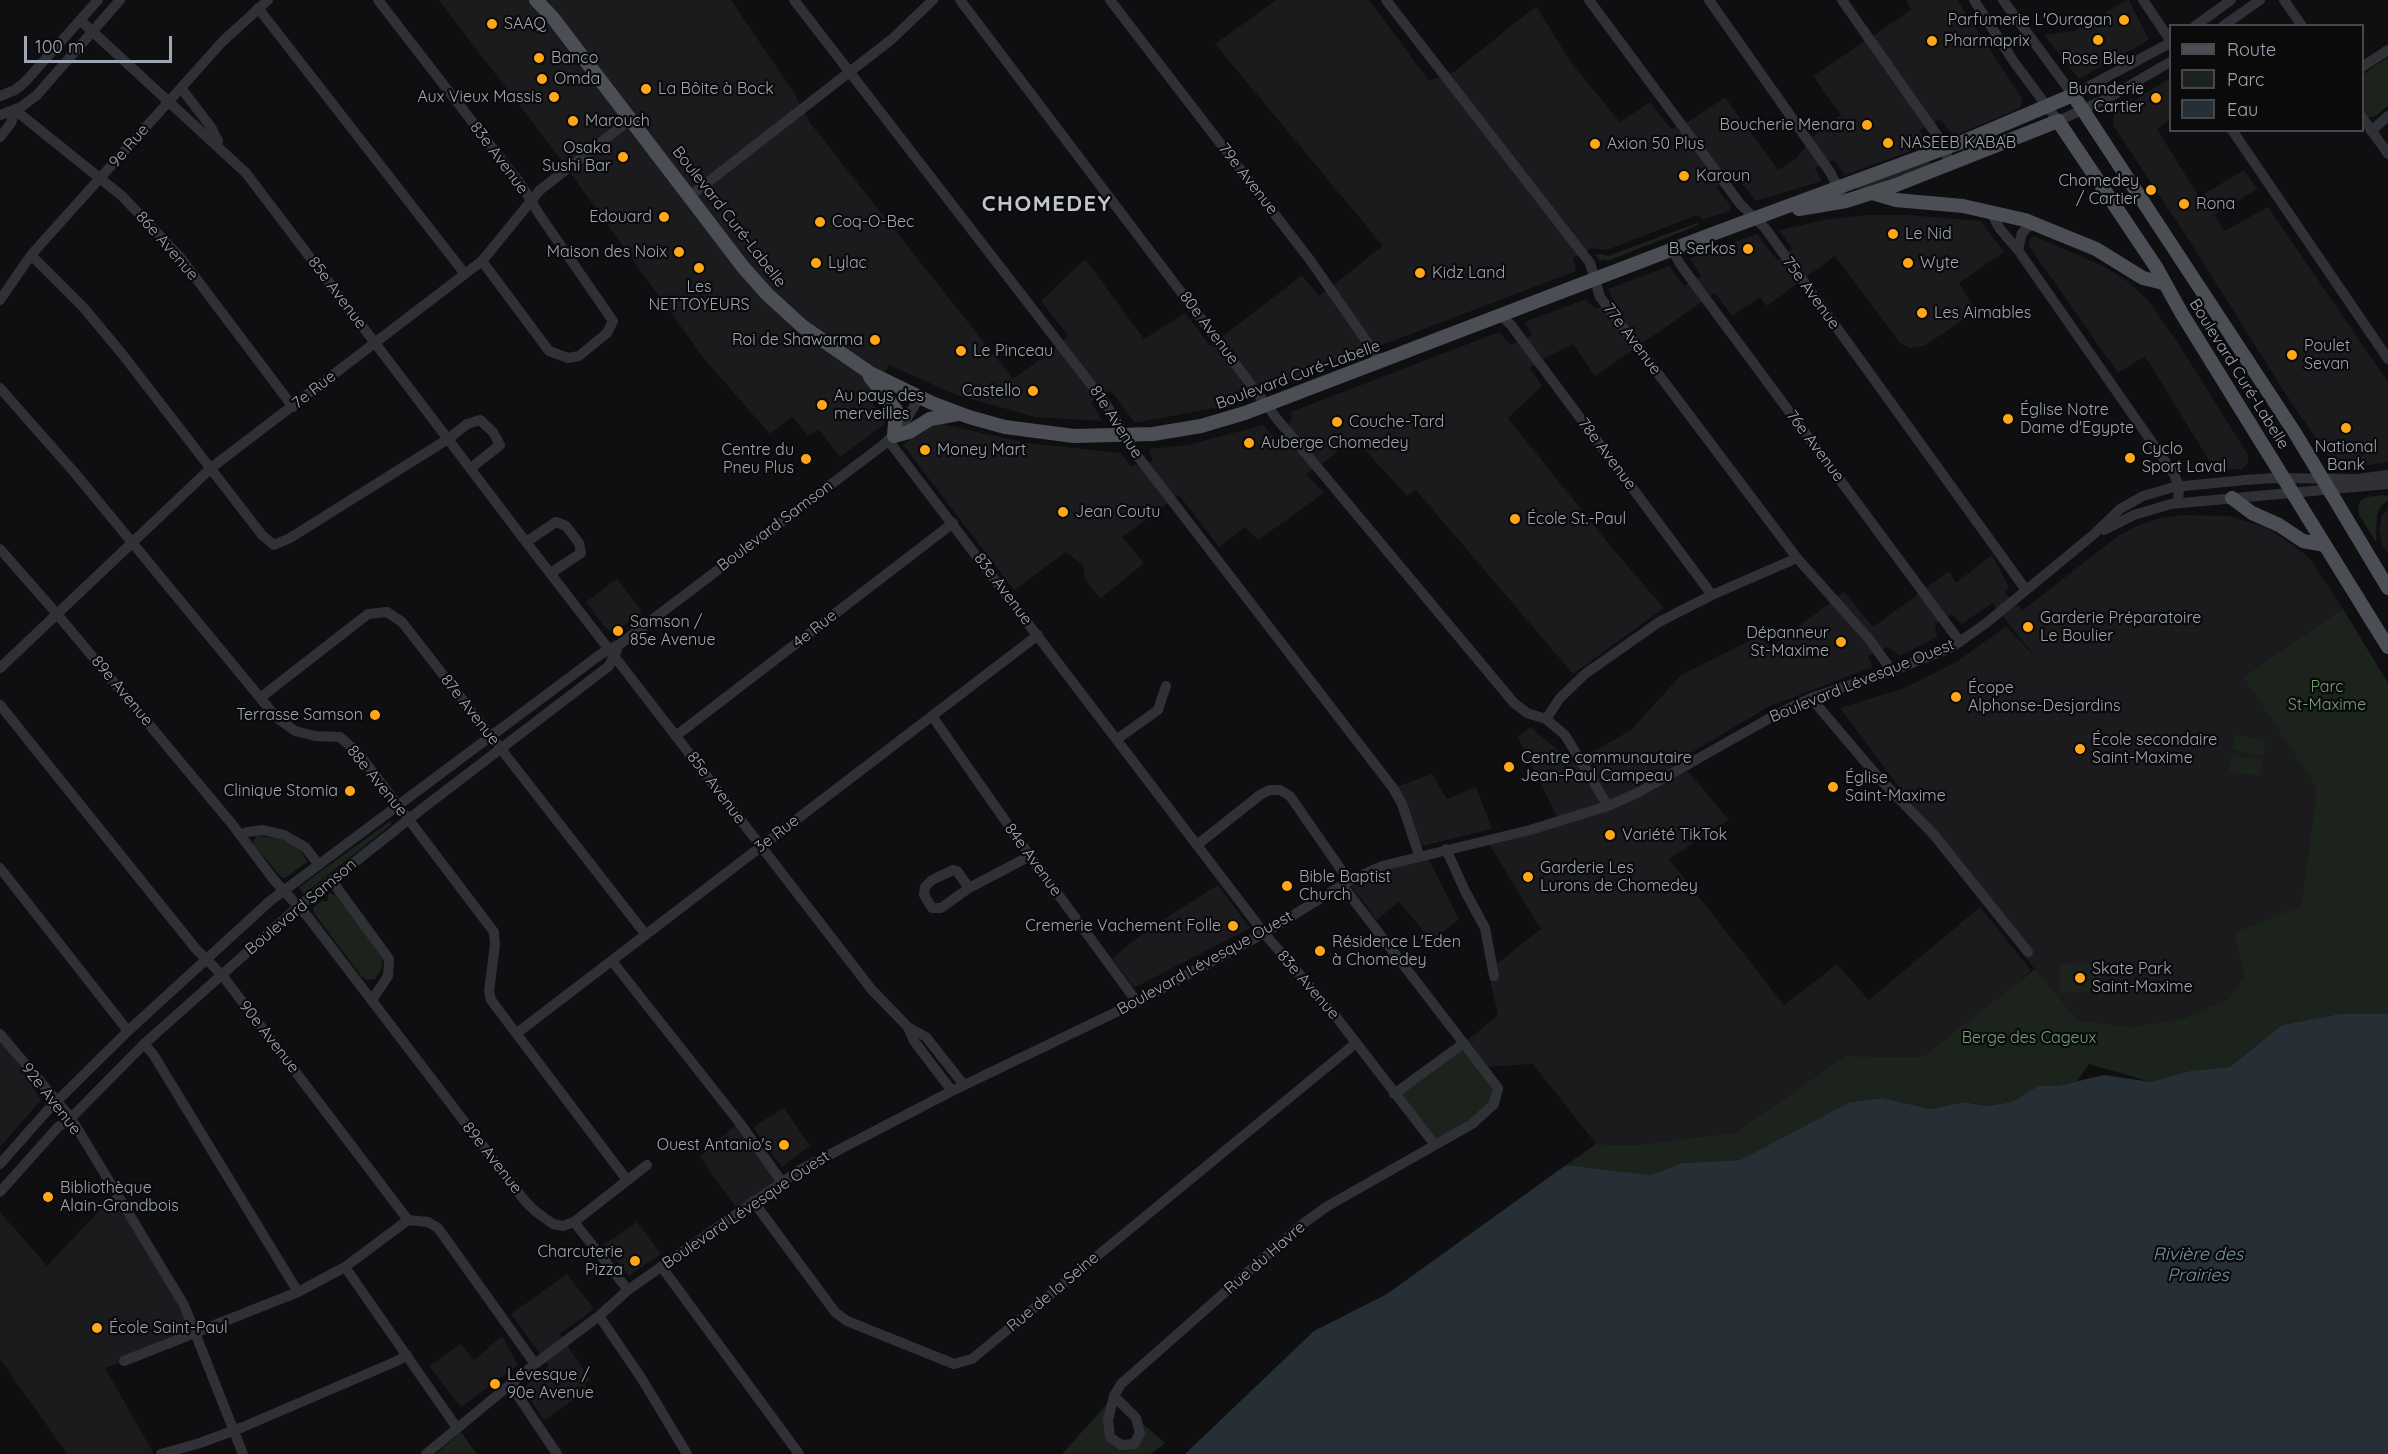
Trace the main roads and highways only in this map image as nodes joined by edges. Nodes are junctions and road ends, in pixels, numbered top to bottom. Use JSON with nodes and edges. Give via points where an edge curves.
{"nodes":[{"id":1,"x":536,"y":0,"type":"edge"},
{"id":2,"x":544,"y":0,"type":"edge"},
{"id":3,"x":553,"y":18,"type":"junction"},
{"id":4,"x":1872,"y":193,"type":"junction"},
{"id":5,"x":1770,"y":213,"type":"junction"},
{"id":6,"x":2163,"y":283,"type":"junction"},
{"id":7,"x":863,"y":369,"type":"junction"},
{"id":8,"x":960,"y":414,"type":"junction"},
{"id":9,"x":2232,"y":498,"type":"road end"},
{"id":10,"x":2325,"y":545,"type":"junction"},
{"id":11,"x":2388,"y":588,"type":"edge"},
{"id":12,"x":2388,"y":647,"type":"edge"}],
"edges":[{"from":1,"to":3,"type":"main road","name":"Boulevard Curé-Labelle"},
{"from":2,"to":3,"type":"main road","name":"Boulevard Curé-Labelle"},
{"from":3,"to":7,"type":"main road","name":"Boulevard Curé-Labelle","via":[[743,267],[811,333]]},
{"from":4,"to":5,"type":"main road","name":"Boulevard Curé-Labelle"},
{"from":4,"to":6,"type":"main road","via":[[1896,200],[1990,211],[2032,223],[2096,249],[2143,278]]},
{"from":4,"to":6,"type":"main road","name":"Boulevard Curé-Labelle","via":[[2058,121]]},
{"from":5,"to":8,"type":"main road","name":"Boulevard Curé-Labelle","via":[[1266,406],[1201,426],[1084,437],[1005,427]]},
{"from":5,"to":11,"type":"main road","name":"Boulevard Curé-Labelle","via":[[1944,149],[2073,95],[2186,265]]},
{"from":6,"to":10,"type":"main road","name":"Boulevard Curé-Labelle"},
{"from":7,"to":8,"type":"main road","name":"Boulevard Curé-Labelle"},
{"from":7,"to":8,"type":"main road","via":[[895,407],[897,416],[891,438],[930,419]]},
{"from":9,"to":10,"type":"main road","via":[[2303,541]]},
{"from":10,"to":12,"type":"main road","name":"Boulevard Curé-Labelle"}]}
